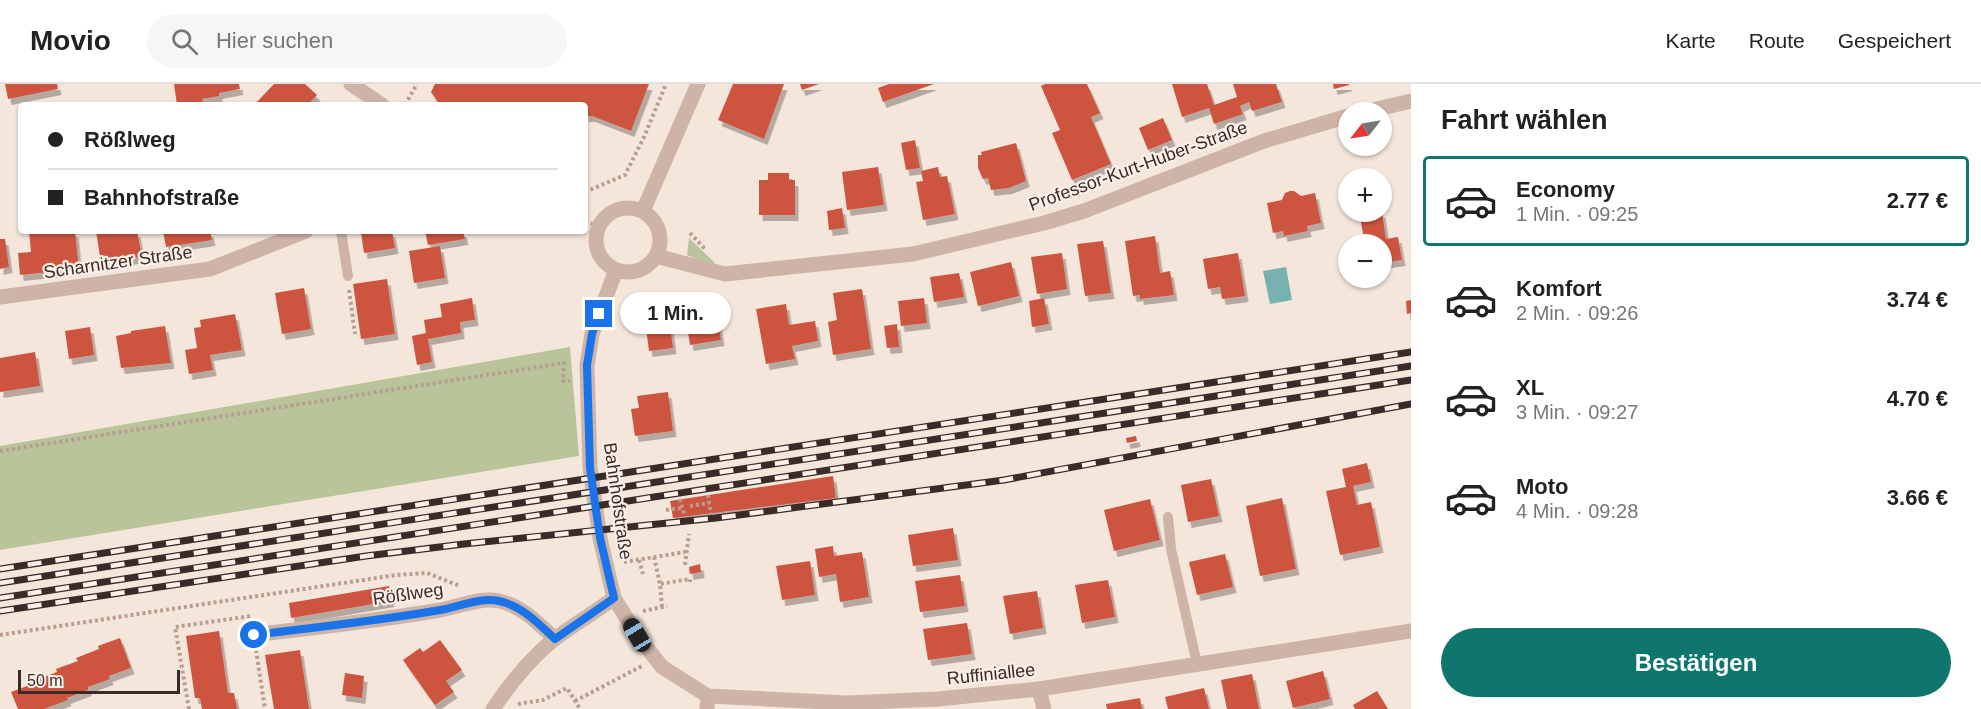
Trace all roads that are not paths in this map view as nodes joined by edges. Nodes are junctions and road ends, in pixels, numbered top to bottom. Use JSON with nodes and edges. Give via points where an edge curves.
{"nodes":[{"id":1,"x":351,"y":84,"type":"edge"},
{"id":2,"x":698,"y":84,"type":"edge"},
{"id":3,"x":1411,"y":101,"type":"edge"},
{"id":4,"x":378,"y":102,"type":"edge"},
{"id":5,"x":1392,"y":105,"type":"edge"},
{"id":6,"x":1338,"y":119,"type":"edge"},
{"id":7,"x":643,"y":211,"type":"junction"},
{"id":8,"x":592,"y":224,"type":"edge"},
{"id":9,"x":298,"y":234,"type":"edge"},
{"id":10,"x":341,"y":234,"type":"edge"},
{"id":11,"x":656,"y":256,"type":"junction"},
{"id":12,"x":616,"y":270,"type":"junction"},
{"id":13,"x":348,"y":276,"type":"road end"},
{"id":14,"x":0,"y":297,"type":"edge"},
{"id":15,"x":1168,"y":517,"type":"dead end"},
{"id":16,"x":614,"y":598,"type":"junction"},
{"id":17,"x":1411,"y":631,"type":"edge"},
{"id":18,"x":254,"y":635,"type":"road end"},
{"id":19,"x":555,"y":639,"type":"junction"},
{"id":20,"x":1197,"y":664,"type":"junction"},
{"id":21,"x":1039,"y":689,"type":"junction"},
{"id":22,"x":707,"y":702,"type":"edge"},
{"id":23,"x":493,"y":708,"type":"edge"},
{"id":24,"x":1044,"y":709,"type":"edge"}],
"edges":[{"from":1,"to":4,"type":"street"},
{"from":2,"to":7,"type":"street"},
{"from":3,"to":5,"type":"street"},
{"from":6,"to":11,"type":"street","name":"Professor-Kurt-Huber-Straße","via":[[1264,141],[1044,224],[913,254],[725,274]]},
{"from":7,"to":8,"type":"street","via":[[617,209]]},
{"from":7,"to":11,"type":"street","via":[[651,217],[660,236]]},
{"from":8,"to":12,"type":"street","via":[[600,257]]},
{"from":9,"to":14,"type":"street","name":"Scharnitzer Straße","via":[[210,269]]},
{"from":10,"to":13,"type":"lane"},
{"from":11,"to":12,"type":"street","via":[[638,270]]},
{"from":12,"to":16,"type":"street","name":"Bahnhofstraße","via":[[592,334],[587,365],[590,468]]},
{"from":15,"to":20,"type":"lane","via":[[1171,549]]},
{"from":16,"to":19,"type":"street"},
{"from":16,"to":22,"type":"street","name":"Ruffiniallee","via":[[662,667]]},
{"from":17,"to":20,"type":"street","name":"Ruffiniallee"},
{"from":18,"to":19,"type":"street","name":"Rößlweg","via":[[497,600],[532,617]]},
{"from":19,"to":23,"type":"street","via":[[540,651]]},
{"from":20,"to":21,"type":"street","name":"Ruffiniallee"},
{"from":21,"to":22,"type":"street","name":"Ruffiniallee","via":[[848,703]]},
{"from":21,"to":24,"type":"street"}]}
